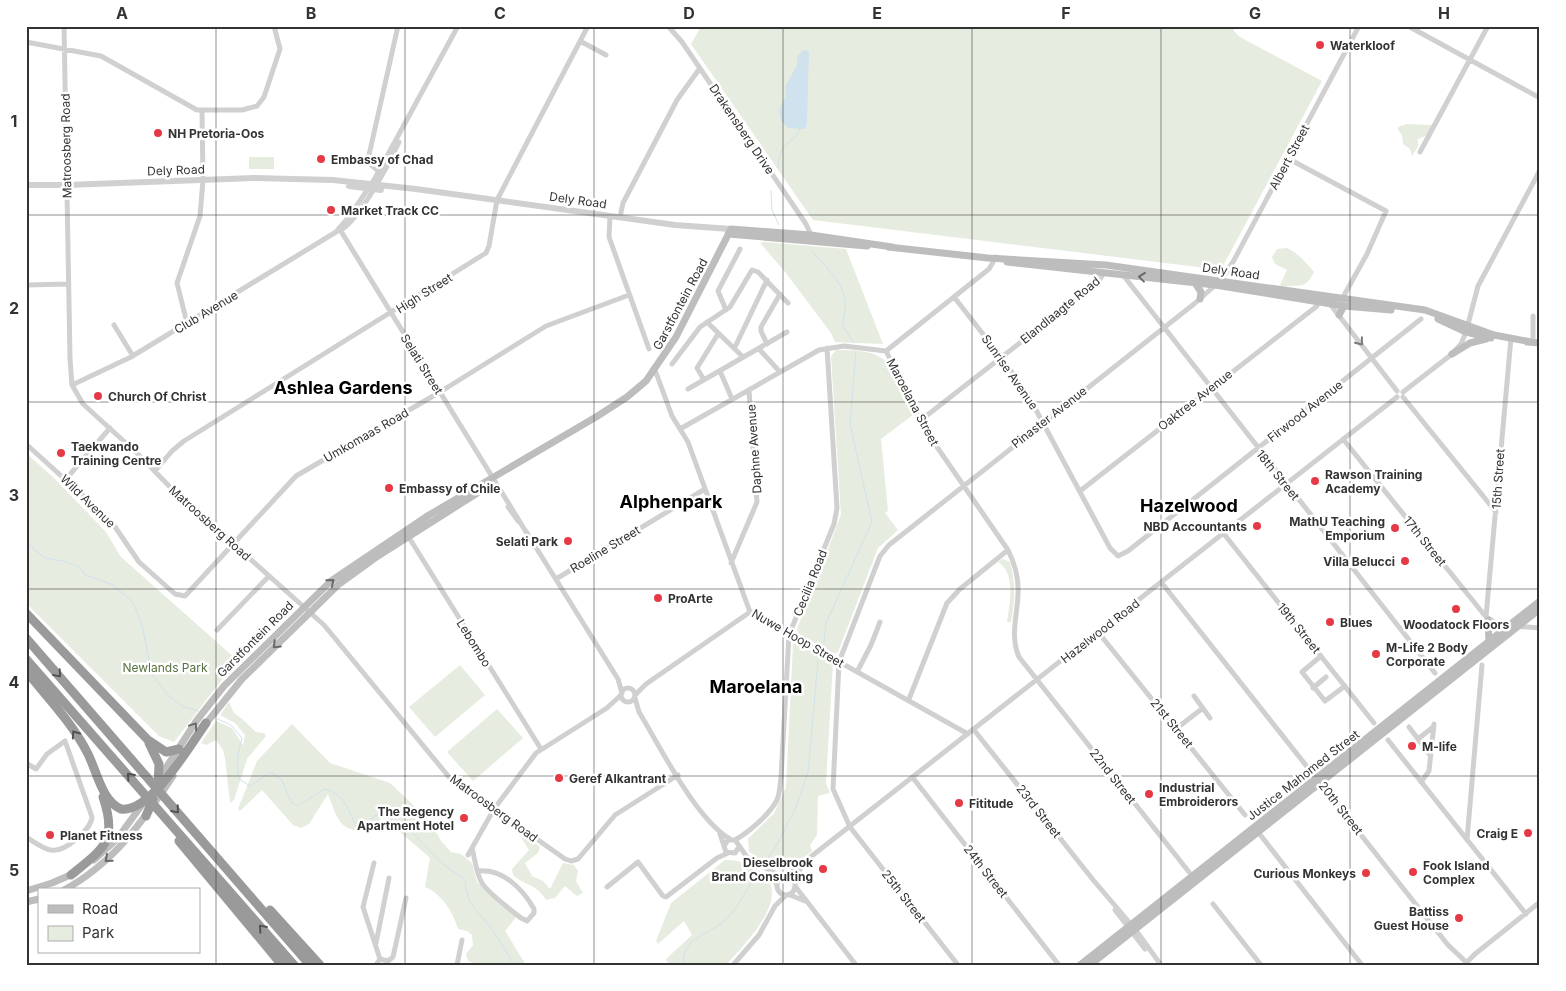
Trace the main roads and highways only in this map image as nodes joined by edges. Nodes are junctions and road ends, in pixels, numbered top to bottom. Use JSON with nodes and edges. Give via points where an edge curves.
{"nodes":[{"id":1,"x":730,"y":232,"type":"junction"},
{"id":2,"x":811,"y":235,"type":"junction"},
{"id":3,"x":788,"y":240,"type":"junction"},
{"id":4,"x":826,"y":242,"type":"junction"},
{"id":5,"x":892,"y":247,"type":"junction"},
{"id":6,"x":993,"y":259,"type":"junction"},
{"id":7,"x":1070,"y":262,"type":"junction"},
{"id":8,"x":1104,"y":271,"type":"junction"},
{"id":9,"x":1195,"y":283,"type":"junction"},
{"id":10,"x":1218,"y":283,"type":"junction"},
{"id":11,"x":1308,"y":297,"type":"junction"},
{"id":12,"x":1200,"y":299,"type":"road end"},
{"id":13,"x":1343,"y":303,"type":"junction"},
{"id":14,"x":1330,"y":304,"type":"junction"},
{"id":15,"x":1339,"y":315,"type":"road end"},
{"id":16,"x":1467,"y":329,"type":"junction"},
{"id":17,"x":1493,"y":339,"type":"junction"},
{"id":18,"x":1510,"y":340,"type":"junction"},
{"id":19,"x":1534,"y":342,"type":"edge"},
{"id":20,"x":1452,"y":354,"type":"road end"},
{"id":21,"x":493,"y":480,"type":"junction"},
{"id":22,"x":1540,"y":601,"type":"edge"},
{"id":23,"x":1540,"y":609,"type":"edge"},
{"id":24,"x":26,"y":614,"type":"edge"},
{"id":25,"x":1487,"y":618,"type":"road end"},
{"id":26,"x":26,"y":638,"type":"edge"},
{"id":27,"x":1489,"y":641,"type":"junction"},
{"id":28,"x":26,"y":659,"type":"edge"},
{"id":29,"x":26,"y":671,"type":"edge"},
{"id":30,"x":206,"y":723,"type":"joint"},
{"id":31,"x":148,"y":740,"type":"junction"},
{"id":32,"x":178,"y":749,"type":"junction"},
{"id":33,"x":94,"y":768,"type":"junction"},
{"id":34,"x":168,"y":770,"type":"junction"},
{"id":35,"x":159,"y":778,"type":"junction"},
{"id":36,"x":1319,"y":781,"type":"junction"},
{"id":37,"x":157,"y":788,"type":"junction"},
{"id":38,"x":144,"y":801,"type":"junction"},
{"id":39,"x":133,"y":813,"type":"junction"},
{"id":40,"x":162,"y":813,"type":"junction"},
{"id":41,"x":144,"y":820,"type":"junction"},
{"id":42,"x":71,"y":875,"type":"junction"},
{"id":43,"x":235,"y":878,"type":"junction"},
{"id":44,"x":67,"y":888,"type":"edge"},
{"id":45,"x":26,"y":891,"type":"edge"},
{"id":46,"x":1131,"y":928,"type":"junction"},
{"id":47,"x":282,"y":965,"type":"edge"},
{"id":48,"x":294,"y":965,"type":"edge"},
{"id":49,"x":310,"y":965,"type":"edge"},
{"id":50,"x":320,"y":965,"type":"edge"},
{"id":51,"x":1080,"y":965,"type":"edge"},
{"id":52,"x":1090,"y":965,"type":"edge"}],
"edges":[{"from":1,"to":2,"type":"main road","name":"Dely Road"},
{"from":1,"to":3,"type":"main road","name":"Dely Road"},
{"from":1,"to":21,"type":"main road","name":"Garstfontein Road","via":[[691,311],[655,370],[627,397]]},
{"from":2,"to":3,"type":"main road"},
{"from":2,"to":4,"type":"main road"},
{"from":2,"to":5,"type":"main road","name":"Dely Road"},
{"from":3,"to":4,"type":"main road","name":"Dely Road"},
{"from":4,"to":5,"type":"main road","name":"Dely Road"},
{"from":5,"to":6,"type":"main road","name":"Dely Road"},
{"from":6,"to":7,"type":"main road","name":"Dely Road"},
{"from":6,"to":8,"type":"main road","name":"Dely Road"},
{"from":7,"to":8,"type":"main road"},
{"from":7,"to":10,"type":"main road","name":"Dely Road"},
{"from":9,"to":8,"type":"main road","name":"Dely Road","one_way":true},
{"from":9,"to":10,"type":"main road","name":"Dely Road"},
{"from":9,"to":12,"type":"main road","via":[[1201,292]]},
{"from":10,"to":11,"type":"main road","name":"Dely Road"},
{"from":11,"to":13,"type":"main road","name":"Dely Road"},
{"from":11,"to":14,"type":"main road","name":"Dely Road"},
{"from":11,"to":14,"type":"main road"},
{"from":13,"to":14,"type":"main road","name":"Dely Road"},
{"from":13,"to":15,"type":"main road"},
{"from":13,"to":16,"type":"main road","name":"Dely Road","via":[[1426,310]]},
{"from":16,"to":17,"type":"main road"},
{"from":16,"to":18,"type":"main road"},
{"from":17,"to":18,"type":"main road"},
{"from":17,"to":20,"type":"main road","via":[[1475,341]]},
{"from":18,"to":19,"type":"main road"},
{"from":21,"to":30,"type":"main road","name":"Garstfontein Road","one_way":true,"via":[[344,580],[234,688]]},
{"from":32,"to":21,"type":"main road","name":"Garstfontein Road","one_way":true,"via":[[224,686],[331,581],[380,546]]},
{"from":22,"to":27,"type":"main road","name":"Justice Mahomed Street"},
{"from":23,"to":36,"type":"main road","name":"Justice Mahomed Street"},
{"from":24,"to":31,"type":"highway"},
{"from":25,"to":27,"type":"main road"},
{"from":26,"to":43,"type":"highway","one_way":true},
{"from":27,"to":36,"type":"main road","name":"Justice Mahomed Street"},
{"from":40,"to":28,"type":"highway","one_way":true},
{"from":33,"to":29,"type":"highway","one_way":true,"via":[[75,733]]},
{"from":30,"to":34,"type":"highway"},
{"from":31,"to":32,"type":"highway","via":[[166,752]]},
{"from":31,"to":34,"type":"highway"},
{"from":32,"to":34,"type":"main road","name":"Garstfontein Road"},
{"from":33,"to":39,"type":"highway","via":[[112,803]]},
{"from":33,"to":42,"type":"highway","via":[[110,819],[108,835],[99,851]]},
{"from":34,"to":35,"type":"highway"},
{"from":34,"to":37,"type":"highway"},
{"from":34,"to":41,"type":"main road","name":"Garstfontein Road"},
{"from":35,"to":37,"type":"highway"},
{"from":35,"to":38,"type":"main road"},
{"from":36,"to":46,"type":"main road","name":"Justice Mahomed Street"},
{"from":36,"to":46,"type":"main road","name":"Justice Mahomed Street","via":[[1258,832]]},
{"from":37,"to":38,"type":"highway"},
{"from":37,"to":41,"type":"highway"},
{"from":38,"to":39,"type":"highway"},
{"from":39,"to":42,"type":"main road","via":[[110,847]]},
{"from":40,"to":47,"type":"highway","via":[[186,851]]},
{"from":48,"to":40,"type":"highway","one_way":true},
{"from":41,"to":44,"type":"main road","name":"Garstfontein Road","one_way":true,"via":[[112,856]]},
{"from":42,"to":45,"type":"main road"},
{"from":43,"to":49,"type":"highway"},
{"from":43,"to":50,"type":"highway","via":[[264,904]]},
{"from":46,"to":51,"type":"main road","name":"Justice Mahomed Street"},
{"from":46,"to":52,"type":"main road","name":"Justice Mahomed Street"}]}
